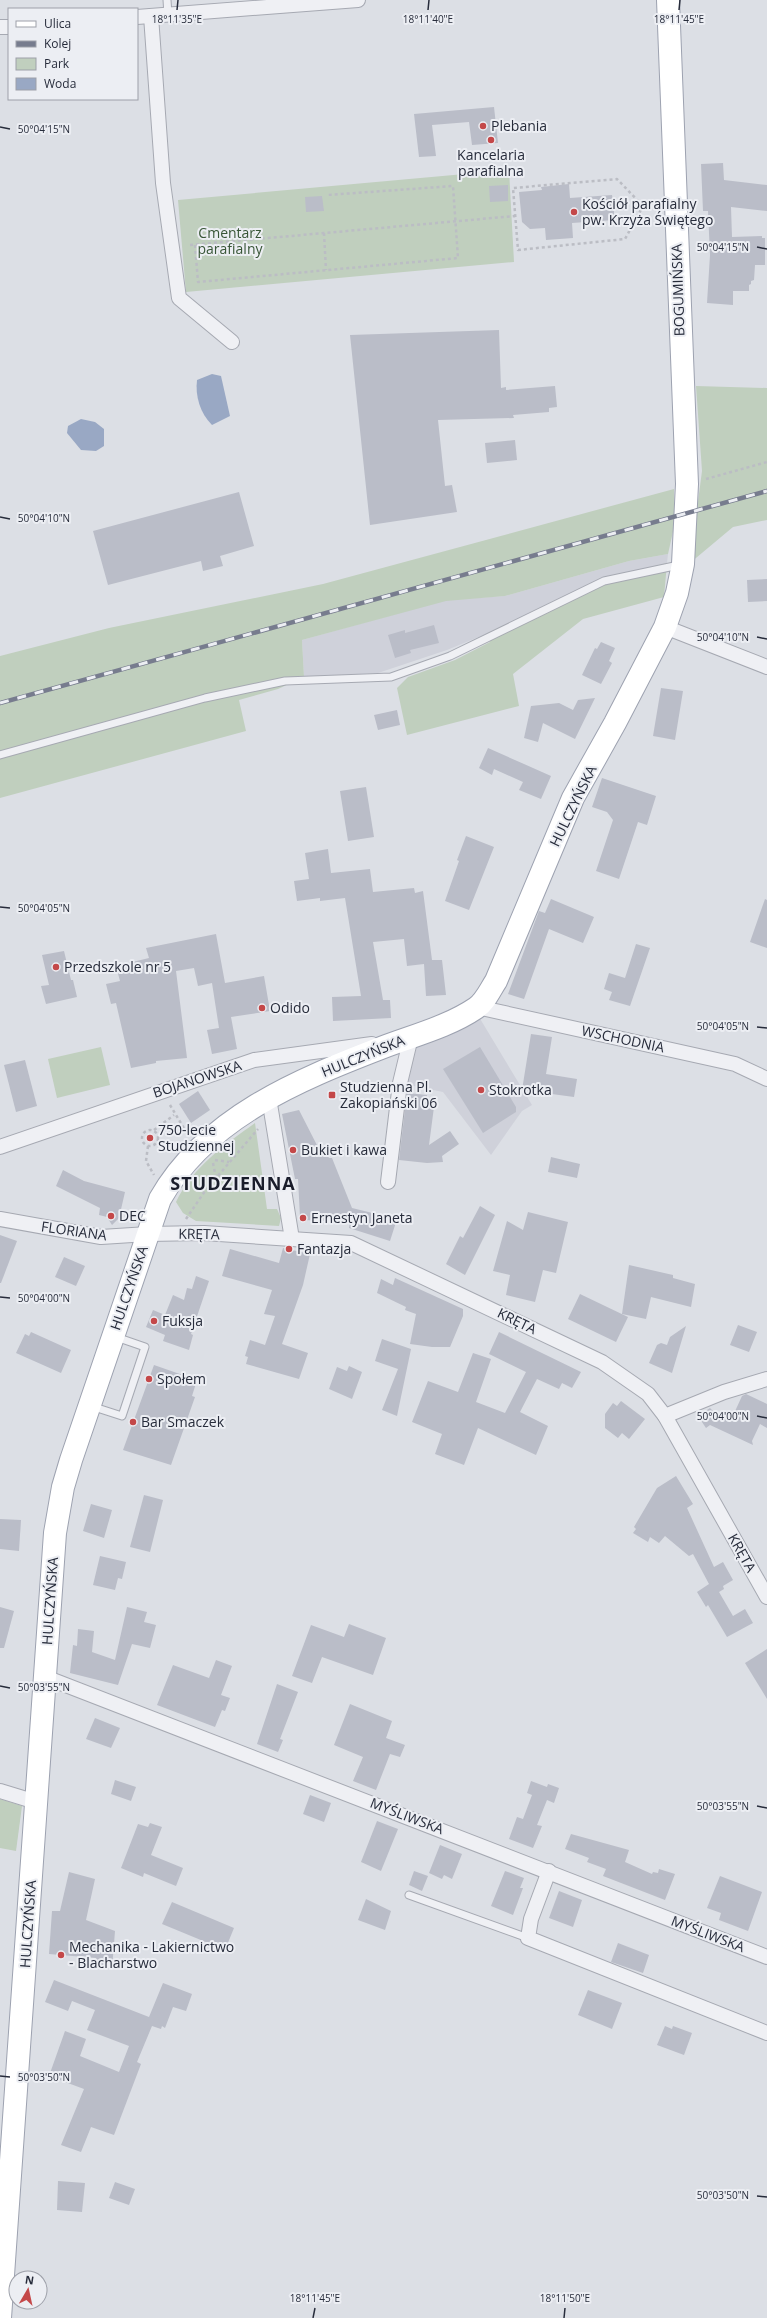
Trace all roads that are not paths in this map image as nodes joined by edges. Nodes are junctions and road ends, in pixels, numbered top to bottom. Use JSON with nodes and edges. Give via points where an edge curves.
{"nodes":[{"id":1,"x":167,"y":0,"type":"edge"},
{"id":2,"x":358,"y":0,"type":"edge"},
{"id":3,"x":668,"y":0,"type":"edge"},
{"id":4,"x":168,"y":14,"type":"junction"},
{"id":5,"x":144,"y":16,"type":"edge"},
{"id":6,"x":232,"y":342,"type":"dead end"},
{"id":7,"x":687,"y":484,"type":"joint"},
{"id":8,"x":683,"y":564,"type":"junction"},
{"id":9,"x":665,"y":627,"type":"junction"},
{"id":10,"x":767,"y":667,"type":"edge"},
{"id":11,"x":0,"y":754,"type":"edge"},
{"id":12,"x":477,"y":1008,"type":"junction"},
{"id":13,"x":406,"y":1039,"type":"junction"},
{"id":14,"x":767,"y":1078,"type":"edge"},
{"id":15,"x":271,"y":1106,"type":"junction"},
{"id":16,"x":0,"y":1147,"type":"edge"},
{"id":17,"x":388,"y":1182,"type":"dead end"},
{"id":18,"x":0,"y":1218,"type":"edge"},
{"id":19,"x":148,"y":1234,"type":"junction"},
{"id":20,"x":292,"y":1239,"type":"junction"},
{"id":21,"x":112,"y":1336,"type":"junction"},
{"id":22,"x":767,"y":1379,"type":"edge"},
{"id":23,"x":89,"y":1406,"type":"junction"},
{"id":24,"x":665,"y":1416,"type":"junction"},
{"id":25,"x":767,"y":1597,"type":"edge"},
{"id":26,"x":45,"y":1677,"type":"junction"},
{"id":27,"x":0,"y":1791,"type":"edge"},
{"id":28,"x":36,"y":1802,"type":"junction"},
{"id":29,"x":548,"y":1871,"type":"junction"},
{"id":30,"x":409,"y":1895,"type":"dead end"},
{"id":31,"x":528,"y":1938,"type":"junction"},
{"id":32,"x":767,"y":1957,"type":"edge"},
{"id":33,"x":767,"y":2033,"type":"edge"},
{"id":34,"x":0,"y":2318,"type":"edge"}],
"edges":[{"from":1,"to":4,"type":"lane"},
{"from":2,"to":4,"type":"street"},
{"from":3,"to":7,"type":"main road","name":"BOGUMIŃSKA"},
{"from":4,"to":5,"type":"street"},
{"from":5,"to":6,"type":"street","via":[[179,298]]},
{"from":7,"to":8,"type":"main road","name":"HULCZYŃSKA"},
{"from":8,"to":9,"type":"main road","name":"HULCZYŃSKA","via":[[677,593]]},
{"from":8,"to":11,"type":"lane","via":[[604,581],[450,656],[391,677],[285,681],[205,698]]},
{"from":9,"to":10,"type":"street"},
{"from":9,"to":12,"type":"main road","name":"HULCZYŃSKA","via":[[573,798],[496,981]]},
{"from":12,"to":13,"type":"main road","name":"HULCZYŃSKA"},
{"from":12,"to":14,"type":"street","name":"WSCHODNIA","via":[[735,1064]]},
{"from":13,"to":15,"type":"main road","name":"HULCZYŃSKA","via":[[344,1062]]},
{"from":13,"to":16,"type":"street","name":"BOJANOWSKA","via":[[254,1060]]},
{"from":13,"to":17,"type":"street"},
{"from":15,"to":19,"type":"main road","name":"HULCZYŃSKA","via":[[220,1129],[181,1167],[160,1199]]},
{"from":15,"to":20,"type":"street"},
{"from":18,"to":19,"type":"street","name":"FLORIANA","via":[[101,1237]]},
{"from":19,"to":20,"type":"street","name":"KRĘTA","via":[[204,1233]]},
{"from":19,"to":21,"type":"main road","name":"HULCZYŃSKA"},
{"from":20,"to":24,"type":"street","name":"KRĘTA","via":[[351,1244],[485,1305],[602,1362],[648,1394]]},
{"from":21,"to":23,"type":"main road","name":"HULCZYŃSKA"},
{"from":21,"to":23,"type":"lane","via":[[145,1347],[122,1416]]},
{"from":22,"to":24,"type":"street","via":[[724,1392]]},
{"from":23,"to":26,"type":"main road","name":"HULCZYŃSKA","via":[[71,1460],[59,1508]]},
{"from":24,"to":25,"type":"street","name":"KRĘTA"},
{"from":26,"to":28,"type":"main road","name":"HULCZYŃSKA"},
{"from":26,"to":29,"type":"street","name":"MYŚLIWSKA"},
{"from":27,"to":28,"type":"street"},
{"from":28,"to":34,"type":"main road","name":"HULCZYŃSKA"},
{"from":29,"to":31,"type":"street","via":[[531,1919]]},
{"from":29,"to":32,"type":"street","name":"MYŚLIWSKA"},
{"from":30,"to":31,"type":"lane"},
{"from":31,"to":33,"type":"street"}]}
